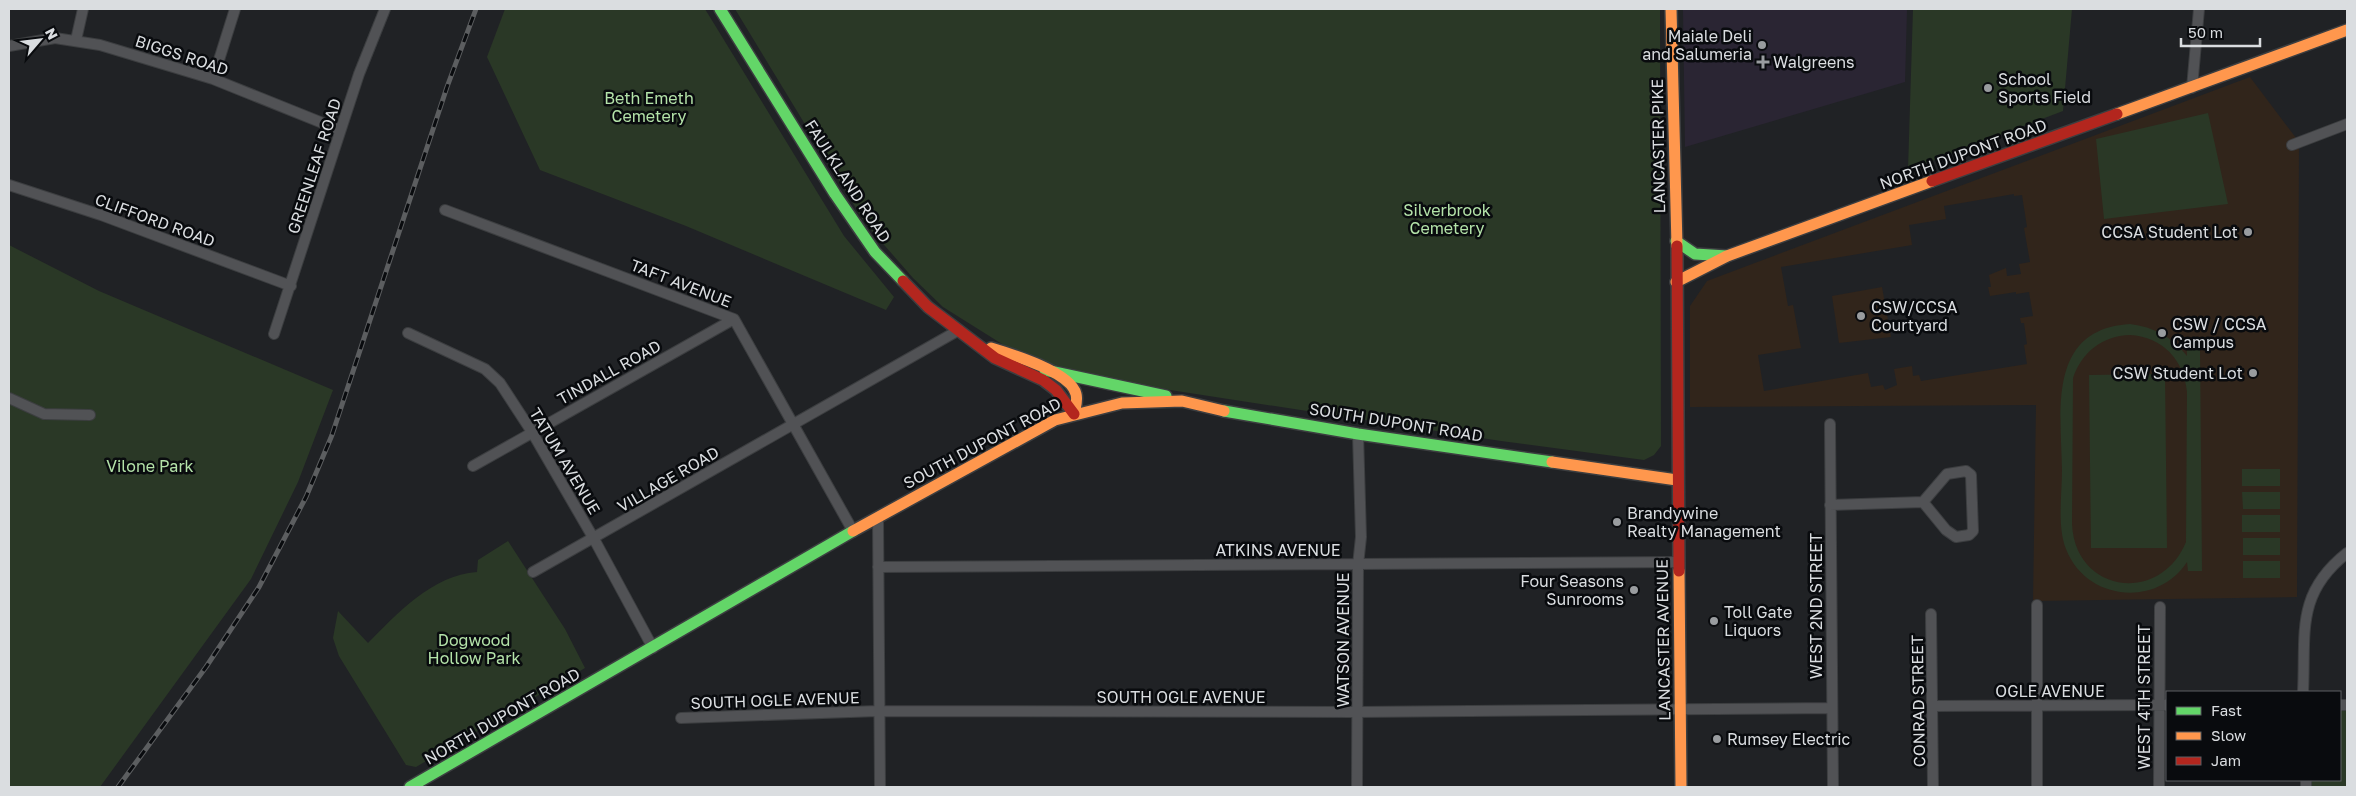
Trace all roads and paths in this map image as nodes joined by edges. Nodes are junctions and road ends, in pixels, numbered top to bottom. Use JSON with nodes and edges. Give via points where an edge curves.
{"nodes":[{"id":1,"x":83,"y":9,"type":"edge"},
{"id":2,"x":235,"y":9,"type":"edge"},
{"id":3,"x":385,"y":9,"type":"edge"},
{"id":4,"x":720,"y":9,"type":"edge"},
{"id":5,"x":1672,"y":9,"type":"edge"},
{"id":6,"x":2199,"y":9,"type":"edge"},
{"id":7,"x":2347,"y":30,"type":"edge"},
{"id":8,"x":76,"y":40,"type":"junction"},
{"id":9,"x":9,"y":46,"type":"edge"},
{"id":10,"x":213,"y":79,"type":"junction"},
{"id":11,"x":2192,"y":88,"type":"junction"},
{"id":12,"x":2347,"y":124,"type":"edge"},
{"id":13,"x":340,"y":130,"type":"junction"},
{"id":14,"x":2292,"y":145,"type":"dead end"},
{"id":15,"x":9,"y":185,"type":"edge"},
{"id":16,"x":445,"y":210,"type":"dead end"},
{"id":17,"x":1676,"y":241,"type":"junction"},
{"id":18,"x":1727,"y":256,"type":"junction"},
{"id":19,"x":1676,"y":282,"type":"junction"},
{"id":20,"x":291,"y":286,"type":"junction"},
{"id":21,"x":734,"y":319,"type":"junction"},
{"id":22,"x":959,"y":330,"type":"junction"},
{"id":23,"x":408,"y":332,"type":"dead end"},
{"id":24,"x":274,"y":334,"type":"dead end"},
{"id":25,"x":980,"y":345,"type":"junction"},
{"id":26,"x":1045,"y":370,"type":"junction"},
{"id":27,"x":9,"y":398,"type":"edge"},
{"id":28,"x":1182,"y":401,"type":"junction"},
{"id":29,"x":1074,"y":414,"type":"junction"},
{"id":30,"x":90,"y":415,"type":"dead end"},
{"id":31,"x":1830,"y":424,"type":"dead end"},
{"id":32,"x":792,"y":425,"type":"junction"},
{"id":33,"x":532,"y":432,"type":"junction"},
{"id":34,"x":1358,"y":434,"type":"junction"},
{"id":35,"x":473,"y":466,"type":"dead end"},
{"id":36,"x":1677,"y":480,"type":"junction"},
{"id":37,"x":1922,"y":502,"type":"junction"},
{"id":38,"x":1830,"y":505,"type":"junction"},
{"id":39,"x":878,"y":517,"type":"junction"},
{"id":40,"x":853,"y":531,"type":"junction"},
{"id":41,"x":594,"y":539,"type":"junction"},
{"id":42,"x":2347,"y":553,"type":"edge"},
{"id":43,"x":1679,"y":562,"type":"junction"},
{"id":44,"x":1358,"y":565,"type":"junction"},
{"id":45,"x":878,"y":567,"type":"junction"},
{"id":46,"x":532,"y":572,"type":"dead end"},
{"id":47,"x":2036,"y":605,"type":"dead end"},
{"id":48,"x":2160,"y":607,"type":"dead end"},
{"id":49,"x":1932,"y":614,"type":"dead end"},
{"id":50,"x":653,"y":648,"type":"junction"},
{"id":51,"x":610,"y":673,"type":"joint"},
{"id":52,"x":2303,"y":691,"type":"edge"},
{"id":53,"x":1933,"y":706,"type":"junction"},
{"id":54,"x":2037,"y":706,"type":"junction"},
{"id":55,"x":2164,"y":706,"type":"edge"},
{"id":56,"x":1680,"y":708,"type":"junction"},
{"id":57,"x":1832,"y":708,"type":"junction"},
{"id":58,"x":878,"y":711,"type":"junction"},
{"id":59,"x":1357,"y":712,"type":"junction"},
{"id":60,"x":682,"y":718,"type":"dead end"},
{"id":61,"x":410,"y":787,"type":"edge"},
{"id":62,"x":880,"y":787,"type":"edge"},
{"id":63,"x":1357,"y":787,"type":"edge"},
{"id":64,"x":1681,"y":787,"type":"edge"},
{"id":65,"x":1832,"y":787,"type":"edge"},
{"id":66,"x":1934,"y":787,"type":"edge"},
{"id":67,"x":2036,"y":787,"type":"edge"},
{"id":68,"x":2159,"y":787,"type":"edge"}],
"edges":[{"from":1,"to":8,"type":"street"},
{"from":2,"to":10,"type":"street"},
{"from":3,"to":13,"type":"street","name":"GREENLEAF ROAD"},
{"from":4,"to":22,"type":"main road","name":"FAULKLAND ROAD","via":[[834,194],[874,252],[928,307]]},
{"from":5,"to":17,"type":"main road","name":"LANCASTER PIKE"},
{"from":6,"to":11,"type":"street"},
{"from":7,"to":11,"type":"main road","name":"NORTH DUPONT ROAD"},
{"from":8,"to":9,"type":"street","name":"BIGGS ROAD","via":[[55,38]]},
{"from":8,"to":10,"type":"street","name":"BIGGS ROAD"},
{"from":10,"to":13,"type":"street","name":"BIGGS ROAD"},
{"from":11,"to":18,"type":"main road","name":"NORTH DUPONT ROAD"},
{"from":12,"to":14,"type":"street"},
{"from":13,"to":20,"type":"street","name":"GREENLEAF ROAD"},
{"from":15,"to":20,"type":"street","name":"CLIFFORD ROAD"},
{"from":16,"to":21,"type":"street","name":"TAFT AVENUE"},
{"from":17,"to":18,"type":"main road","via":[[1695,254]]},
{"from":17,"to":19,"type":"main road","name":"LANCASTER PIKE"},
{"from":18,"to":19,"type":"main road","name":"NORTH DUPONT ROAD"},
{"from":19,"to":36,"type":"main road","name":"LANCASTER AVENUE"},
{"from":20,"to":24,"type":"street","name":"GREENLEAF ROAD"},
{"from":21,"to":32,"type":"street","name":"TAFT AVENUE"},
{"from":21,"to":33,"type":"street","name":"TINDALL ROAD"},
{"from":22,"to":25,"type":"main road","name":"FAULKLAND ROAD"},
{"from":22,"to":32,"type":"street","name":"VILLAGE ROAD"},
{"from":23,"to":33,"type":"street","name":"TATUM AVENUE","via":[[492,374]]},
{"from":25,"to":26,"type":"main road","name":"FAULKLAND ROAD"},
{"from":25,"to":29,"type":"main road","name":"FAULKLAND ROAD","via":[[995,358],[1043,380],[1056,390]]},
{"from":26,"to":28,"type":"main road"},
{"from":26,"to":29,"type":"main road","name":"FAULKLAND ROAD","via":[[1057,375],[1076,392]]},
{"from":27,"to":30,"type":"street","via":[[44,414]]},
{"from":28,"to":29,"type":"main road","name":"SOUTH DUPONT ROAD","via":[[1122,403]]},
{"from":28,"to":34,"type":"main road","name":"SOUTH DUPONT ROAD"},
{"from":29,"to":39,"type":"main road","name":"SOUTH DUPONT ROAD","via":[[1033,431]]},
{"from":31,"to":38,"type":"street","name":"WEST 2ND STREET"},
{"from":32,"to":40,"type":"street","name":"TAFT AVENUE"},
{"from":32,"to":41,"type":"street","name":"VILLAGE ROAD"},
{"from":33,"to":35,"type":"street","name":"TINDALL ROAD"},
{"from":33,"to":41,"type":"street","name":"TATUM AVENUE"},
{"from":34,"to":36,"type":"main road","name":"SOUTH DUPONT ROAD"},
{"from":34,"to":44,"type":"street","name":"WATSON AVENUE","via":[[1361,537]]},
{"from":36,"to":43,"type":"main road","name":"LANCASTER AVENUE"},
{"from":37,"to":37,"type":"street","via":[[1947,474],[1966,471],[1971,475],[1973,531],[1956,537]]},
{"from":37,"to":38,"type":"street"},
{"from":38,"to":57,"type":"street","name":"WEST 2ND STREET"},
{"from":39,"to":40,"type":"main road","name":"SOUTH DUPONT ROAD"},
{"from":39,"to":45,"type":"street"},
{"from":40,"to":50,"type":"main road","name":"SOUTH DUPONT ROAD"},
{"from":41,"to":46,"type":"street","name":"VILLAGE ROAD"},
{"from":41,"to":50,"type":"street","name":"TATUM AVENUE"},
{"from":42,"to":52,"type":"street","via":[[2316,585],[2307,607]]},
{"from":43,"to":44,"type":"street","name":"ATKINS AVENUE"},
{"from":43,"to":56,"type":"main road","name":"LANCASTER AVENUE"},
{"from":44,"to":45,"type":"street","name":"ATKINS AVENUE"},
{"from":44,"to":59,"type":"street","name":"WATSON AVENUE"},
{"from":45,"to":58,"type":"street"},
{"from":47,"to":54,"type":"street"},
{"from":48,"to":55,"type":"street","name":"WEST 4TH STREET"},
{"from":49,"to":53,"type":"street","name":"CONRAD STREET"},
{"from":50,"to":51,"type":"main road","name":"SOUTH DUPONT ROAD"},
{"from":51,"to":61,"type":"main road","name":"NORTH DUPONT ROAD"},
{"from":53,"to":54,"type":"street","name":"OGLE AVENUE"},
{"from":53,"to":66,"type":"street","name":"CONRAD STREET"},
{"from":54,"to":55,"type":"street","name":"OGLE AVENUE"},
{"from":54,"to":67,"type":"street"},
{"from":55,"to":68,"type":"street","name":"WEST 4TH STREET"},
{"from":56,"to":57,"type":"street"},
{"from":56,"to":59,"type":"street","name":"SOUTH OGLE AVENUE"},
{"from":56,"to":64,"type":"main road","name":"LANCASTER AVENUE"},
{"from":57,"to":65,"type":"street","name":"WEST 2ND STREET"},
{"from":58,"to":59,"type":"street","name":"SOUTH OGLE AVENUE"},
{"from":58,"to":60,"type":"street","name":"SOUTH OGLE AVENUE"},
{"from":58,"to":62,"type":"street"},
{"from":59,"to":63,"type":"street","name":"WATSON AVENUE"}]}
